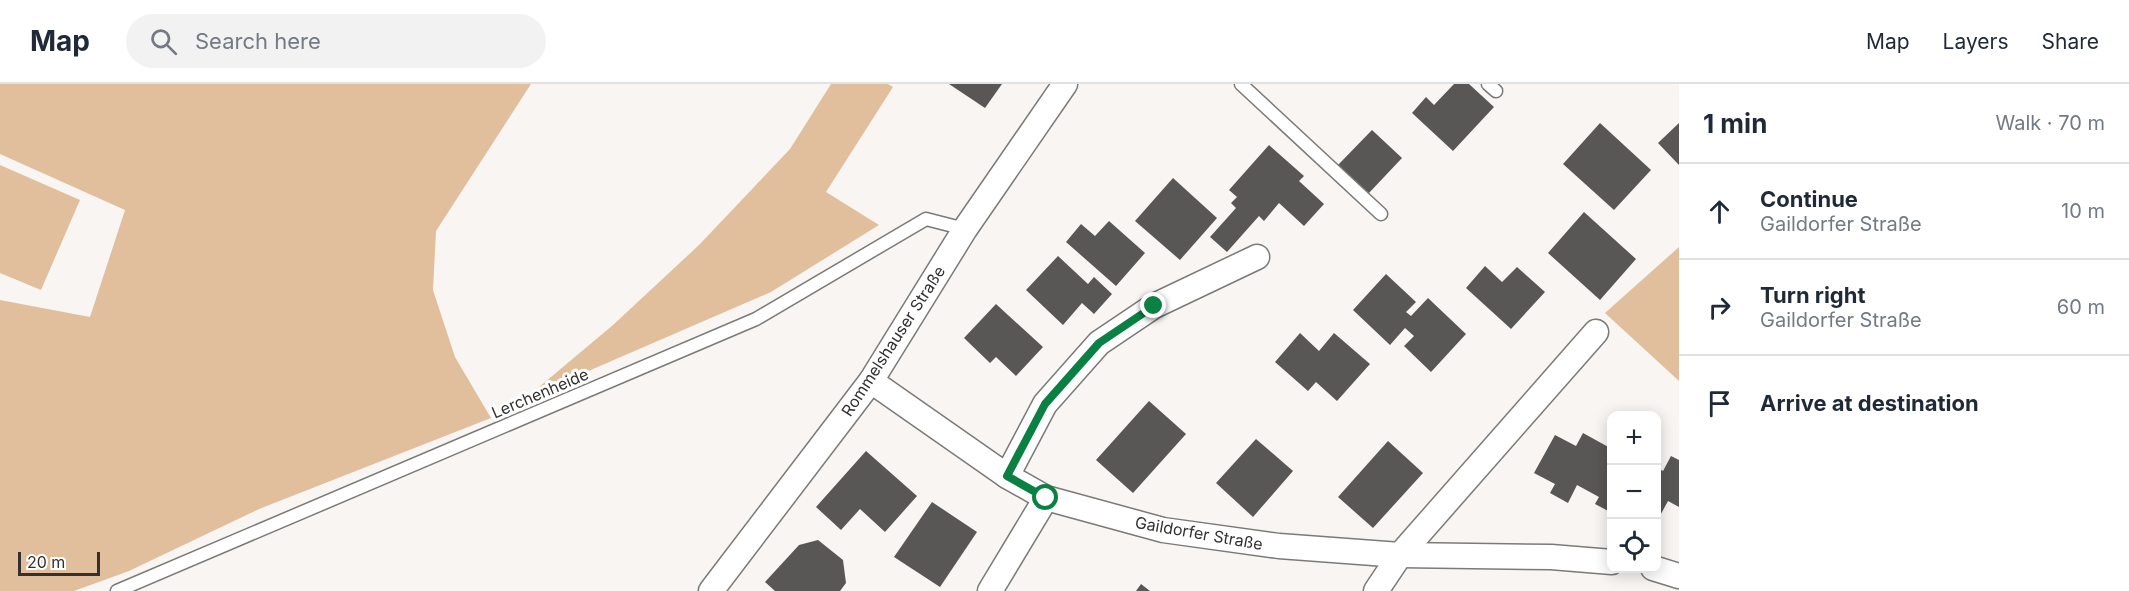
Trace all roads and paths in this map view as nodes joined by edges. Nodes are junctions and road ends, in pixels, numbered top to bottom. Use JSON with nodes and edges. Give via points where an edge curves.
{"nodes":[{"id":1,"x":1065,"y":84,"type":"edge"},
{"id":2,"x":1241,"y":84,"type":"edge"},
{"id":3,"x":1381,"y":214,"type":"dead end"},
{"id":4,"x":965,"y":230,"type":"junction"},
{"id":5,"x":1257,"y":257,"type":"dead end"},
{"id":6,"x":1596,"y":332,"type":"dead end"},
{"id":7,"x":871,"y":381,"type":"junction"},
{"id":8,"x":1007,"y":476,"type":"junction"},
{"id":9,"x":1046,"y":498,"type":"junction"},
{"id":10,"x":1400,"y":555,"type":"junction"},
{"id":11,"x":1607,"y":562,"type":"edge"},
{"id":12,"x":1661,"y":570,"type":"edge"},
{"id":13,"x":1679,"y":576,"type":"edge"},
{"id":14,"x":117,"y":591,"type":"edge"},
{"id":15,"x":711,"y":591,"type":"edge"},
{"id":16,"x":990,"y":591,"type":"edge"},
{"id":17,"x":1376,"y":591,"type":"edge"}],
"edges":[{"from":1,"to":4,"type":"street","name":"Rommelshauser Straße"},
{"from":2,"to":3,"type":"lane"},
{"from":4,"to":7,"type":"street","name":"Rommelshauser Straße"},
{"from":4,"to":14,"type":"lane","name":"Lerchenheide","via":[[926,219],[756,319]]},
{"from":5,"to":8,"type":"street","via":[[1154,306],[1099,343],[1045,404]]},
{"from":6,"to":10,"type":"street"},
{"from":7,"to":8,"type":"street","name":"Gaildorfer Straße"},
{"from":7,"to":15,"type":"street","name":"Rommelshauser Straße"},
{"from":8,"to":9,"type":"street","name":"Gaildorfer Straße"},
{"from":9,"to":10,"type":"street","name":"Gaildorfer Straße","via":[[1163,530],[1279,546]]},
{"from":9,"to":16,"type":"street"},
{"from":10,"to":11,"type":"street","name":"Gaildorfer Straße"},
{"from":10,"to":17,"type":"street"},
{"from":12,"to":13,"type":"street"}]}
